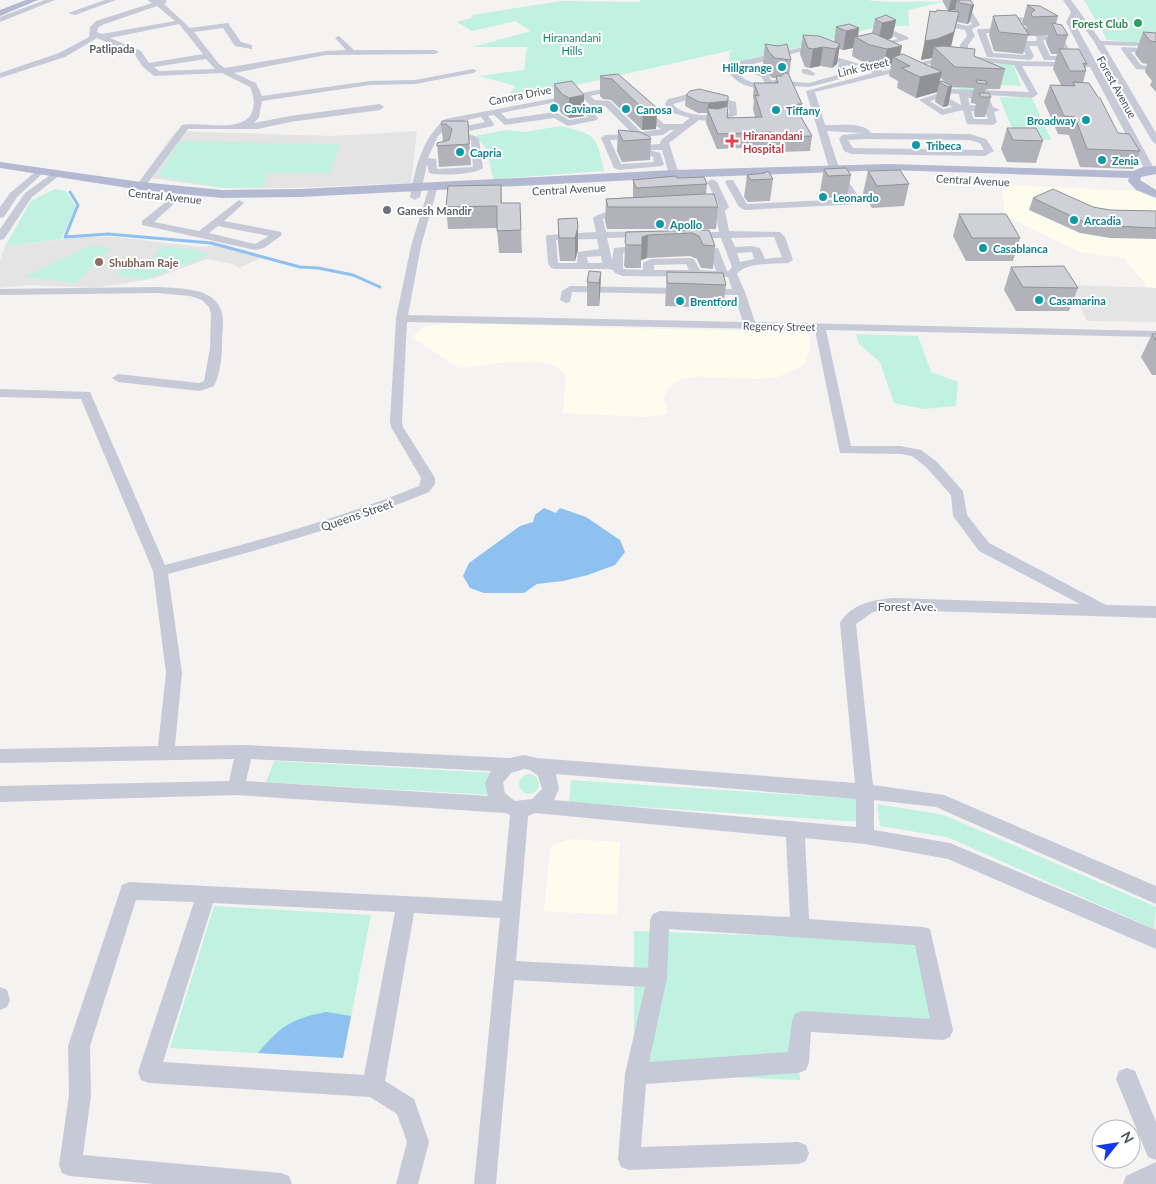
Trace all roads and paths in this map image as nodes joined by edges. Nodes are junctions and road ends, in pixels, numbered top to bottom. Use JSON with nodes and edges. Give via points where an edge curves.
{"nodes":[{"id":1,"x":22,"y":0,"type":"edge"},
{"id":2,"x":34,"y":0,"type":"edge"},
{"id":3,"x":51,"y":0,"type":"edge"},
{"id":4,"x":112,"y":0,"type":"edge"},
{"id":5,"x":169,"y":0,"type":"edge"},
{"id":6,"x":1067,"y":0,"type":"edge"},
{"id":7,"x":155,"y":2,"type":"edge"},
{"id":8,"x":0,"y":8,"type":"edge"},
{"id":9,"x":0,"y":13,"type":"edge"},
{"id":10,"x":1074,"y":13,"type":"junction"},
{"id":11,"x":0,"y":20,"type":"edge"},
{"id":12,"x":89,"y":22,"type":"junction"},
{"id":13,"x":180,"y":22,"type":"junction"},
{"id":14,"x":968,"y":28,"type":"junction"},
{"id":15,"x":188,"y":31,"type":"junction"},
{"id":16,"x":98,"y":35,"type":"junction"},
{"id":17,"x":339,"y":38,"type":"dead end"},
{"id":18,"x":1028,"y":43,"type":"junction"},
{"id":19,"x":1098,"y":43,"type":"junction"},
{"id":20,"x":820,"y":44,"type":"edge"},
{"id":21,"x":1156,"y":46,"type":"edge"},
{"id":22,"x":249,"y":47,"type":"dead end"},
{"id":23,"x":1010,"y":48,"type":"edge"},
{"id":24,"x":1156,"y":51,"type":"edge"},
{"id":25,"x":435,"y":52,"type":"dead end"},
{"id":26,"x":851,"y":52,"type":"edge"},
{"id":27,"x":352,"y":54,"type":"junction"},
{"id":28,"x":208,"y":56,"type":"junction"},
{"id":29,"x":961,"y":58,"type":"junction"},
{"id":30,"x":900,"y":60,"type":"edge"},
{"id":31,"x":1017,"y":63,"type":"junction"},
{"id":32,"x":1045,"y":64,"type":"junction"},
{"id":33,"x":1091,"y":65,"type":"junction"},
{"id":34,"x":148,"y":66,"type":"junction"},
{"id":35,"x":727,"y":66,"type":"dead end"},
{"id":36,"x":842,"y":66,"type":"junction"},
{"id":37,"x":916,"y":67,"type":"junction"},
{"id":38,"x":1156,"y":69,"type":"edge"},
{"id":39,"x":901,"y":70,"type":"junction"},
{"id":40,"x":472,"y":71,"type":"dead end"},
{"id":41,"x":223,"y":72,"type":"junction"},
{"id":42,"x":880,"y":74,"type":"junction"},
{"id":43,"x":0,"y":76,"type":"edge"},
{"id":44,"x":1128,"y":77,"type":"junction"},
{"id":45,"x":1156,"y":77,"type":"edge"},
{"id":46,"x":796,"y":83,"type":"junction"},
{"id":47,"x":810,"y":91,"type":"junction"},
{"id":48,"x":992,"y":93,"type":"junction"},
{"id":49,"x":579,"y":95,"type":"junction"},
{"id":50,"x":1104,"y":96,"type":"junction"},
{"id":51,"x":1130,"y":97,"type":"junction"},
{"id":52,"x":258,"y":99,"type":"junction"},
{"id":53,"x":380,"y":107,"type":"dead end"},
{"id":54,"x":963,"y":107,"type":"junction"},
{"id":55,"x":992,"y":109,"type":"junction"},
{"id":56,"x":495,"y":111,"type":"junction"},
{"id":57,"x":697,"y":117,"type":"junction"},
{"id":58,"x":1000,"y":123,"type":"dead end"},
{"id":59,"x":1145,"y":123,"type":"junction"},
{"id":60,"x":1156,"y":123,"type":"edge"},
{"id":61,"x":244,"y":126,"type":"junction"},
{"id":62,"x":686,"y":126,"type":"junction"},
{"id":63,"x":668,"y":129,"type":"junction"},
{"id":64,"x":821,"y":130,"type":"junction"},
{"id":65,"x":867,"y":134,"type":"junction"},
{"id":66,"x":434,"y":137,"type":"junction"},
{"id":67,"x":1156,"y":141,"type":"edge"},
{"id":68,"x":665,"y":147,"type":"junction"},
{"id":69,"x":642,"y":148,"type":"junction"},
{"id":70,"x":863,"y":153,"type":"dead end"},
{"id":71,"x":429,"y":161,"type":"junction"},
{"id":72,"x":444,"y":161,"type":"edge"},
{"id":73,"x":0,"y":165,"type":"edge"},
{"id":74,"x":872,"y":170,"type":"junction"},
{"id":75,"x":1153,"y":170,"type":"edge"},
{"id":76,"x":0,"y":173,"type":"edge"},
{"id":77,"x":36,"y":174,"type":"junction"},
{"id":78,"x":674,"y":174,"type":"junction"},
{"id":79,"x":1136,"y":175,"type":"junction"},
{"id":80,"x":53,"y":177,"type":"junction"},
{"id":81,"x":840,"y":180,"type":"junction"},
{"id":82,"x":707,"y":182,"type":"junction"},
{"id":83,"x":141,"y":186,"type":"junction"},
{"id":84,"x":1140,"y":187,"type":"junction"},
{"id":85,"x":736,"y":188,"type":"junction"},
{"id":86,"x":431,"y":191,"type":"junction"},
{"id":87,"x":416,"y":192,"type":"junction"},
{"id":88,"x":1156,"y":194,"type":"edge"},
{"id":89,"x":176,"y":197,"type":"junction"},
{"id":90,"x":239,"y":203,"type":"junction"},
{"id":91,"x":721,"y":211,"type":"junction"},
{"id":92,"x":683,"y":212,"type":"edge"},
{"id":93,"x":633,"y":214,"type":"edge"},
{"id":94,"x":0,"y":215,"type":"edge"},
{"id":95,"x":215,"y":222,"type":"junction"},
{"id":96,"x":201,"y":234,"type":"junction"},
{"id":97,"x":602,"y":234,"type":"junction"},
{"id":98,"x":656,"y":234,"type":"edge"},
{"id":99,"x":682,"y":234,"type":"edge"},
{"id":100,"x":722,"y":235,"type":"junction"},
{"id":101,"x":0,"y":237,"type":"edge"},
{"id":102,"x":684,"y":248,"type":"dead end"},
{"id":103,"x":709,"y":248,"type":"junction"},
{"id":104,"x":731,"y":250,"type":"junction"},
{"id":105,"x":605,"y":252,"type":"junction"},
{"id":106,"x":669,"y":261,"type":"junction"},
{"id":107,"x":761,"y":262,"type":"junction"},
{"id":108,"x":583,"y":266,"type":"junction"},
{"id":109,"x":612,"y":267,"type":"junction"},
{"id":110,"x":730,"y":271,"type":"junction"},
{"id":111,"x":649,"y":273,"type":"junction"},
{"id":112,"x":696,"y":273,"type":"junction"},
{"id":113,"x":614,"y":290,"type":"junction"},
{"id":114,"x":0,"y":292,"type":"edge"},
{"id":115,"x":723,"y":292,"type":"junction"},
{"id":116,"x":740,"y":292,"type":"junction"},
{"id":117,"x":566,"y":300,"type":"dead end"},
{"id":118,"x":614,"y":302,"type":"dead end"},
{"id":119,"x":725,"y":306,"type":"edge"},
{"id":120,"x":402,"y":318,"type":"junction"},
{"id":121,"x":750,"y":325,"type":"junction"},
{"id":122,"x":820,"y":327,"type":"junction"},
{"id":123,"x":1156,"y":334,"type":"edge"},
{"id":124,"x":118,"y":378,"type":"dead end"},
{"id":125,"x":0,"y":393,"type":"edge"},
{"id":126,"x":160,"y":571,"type":"junction"},
{"id":127,"x":1104,"y":610,"type":"junction"},
{"id":128,"x":1156,"y":612,"type":"edge"},
{"id":129,"x":244,"y":752,"type":"junction"},
{"id":130,"x":166,"y":753,"type":"junction"},
{"id":131,"x":0,"y":756,"type":"edge"},
{"id":132,"x":509,"y":765,"type":"junction"},
{"id":133,"x":538,"y":766,"type":"junction"},
{"id":134,"x":236,"y":788,"type":"junction"},
{"id":135,"x":865,"y":792,"type":"junction"},
{"id":136,"x":0,"y":794,"type":"edge"},
{"id":137,"x":520,"y":807,"type":"junction"},
{"id":138,"x":795,"y":830,"type":"junction"},
{"id":139,"x":865,"y":836,"type":"junction"},
{"id":140,"x":206,"y":894,"type":"junction"},
{"id":141,"x":1156,"y":895,"type":"edge"},
{"id":142,"x":406,"y":904,"type":"junction"},
{"id":143,"x":512,"y":910,"type":"junction"},
{"id":144,"x":800,"y":927,"type":"junction"},
{"id":145,"x":1156,"y":940,"type":"edge"},
{"id":146,"x":506,"y":970,"type":"junction"},
{"id":147,"x":657,"y":978,"type":"junction"},
{"id":148,"x":636,"y":1074,"type":"junction"},
{"id":149,"x":1127,"y":1079,"type":"dead end"},
{"id":150,"x":374,"y":1086,"type":"junction"},
{"id":151,"x":1156,"y":1149,"type":"edge"},
{"id":152,"x":798,"y":1154,"type":"dead end"},
{"id":153,"x":1156,"y":1173,"type":"edge"},
{"id":154,"x":281,"y":1184,"type":"edge"},
{"id":155,"x":406,"y":1184,"type":"edge"},
{"id":156,"x":485,"y":1184,"type":"edge"},
{"id":157,"x":1134,"y":1184,"type":"edge"}],
"edges":[{"from":1,"to":8,"type":"main road"},
{"from":2,"to":9,"type":"main road"},
{"from":3,"to":11,"type":"street"},
{"from":4,"to":12,"type":"street","via":[[72,13]]},
{"from":5,"to":7,"type":"street"},
{"from":6,"to":10,"type":"street","name":"Forest Avenue"},
{"from":7,"to":12,"type":"street"},
{"from":7,"to":13,"type":"street"},
{"from":10,"to":19,"type":"street","name":"Forest Avenue"},
{"from":10,"to":33,"type":"street","name":"Forest Avenue","via":[[1060,31]]},
{"from":12,"to":16,"type":"street"},
{"from":13,"to":15,"type":"street"},
{"from":13,"to":16,"type":"street"},
{"from":14,"to":14,"type":"street","via":[[976,25],[970,14],[955,12],[943,17],[952,25]]},
{"from":14,"to":29,"type":"street","via":[[971,36],[964,45]]},
{"from":15,"to":22,"type":"street","via":[[225,25],[238,44]]},
{"from":15,"to":28,"type":"street"},
{"from":16,"to":34,"type":"street","via":[[138,53]]},
{"from":16,"to":43,"type":"street","via":[[36,66]]},
{"from":17,"to":27,"type":"street"},
{"from":18,"to":18,"type":"street","via":[[1028,58],[990,55],[981,31],[1015,30]]},
{"from":18,"to":23,"type":"street"},
{"from":18,"to":32,"type":"street"},
{"from":19,"to":21,"type":"street"},
{"from":19,"to":44,"type":"street","name":"Forest Avenue","via":[[1114,71]]},
{"from":20,"to":26,"type":"street","via":[[838,54]]},
{"from":24,"to":38,"type":"street","via":[[1125,49],[1136,66]]},
{"from":25,"to":27,"type":"street"},
{"from":27,"to":41,"type":"street","via":[[319,54]]},
{"from":28,"to":34,"type":"street"},
{"from":28,"to":41,"type":"street"},
{"from":29,"to":31,"type":"street","name":"Link Street"},
{"from":29,"to":37,"type":"street","name":"Link Street"},
{"from":30,"to":37,"type":"street"},
{"from":31,"to":32,"type":"street","name":"Link Street"},
{"from":31,"to":48,"type":"street","via":[[1039,94]]},
{"from":32,"to":33,"type":"street","name":"Link Street"},
{"from":33,"to":50,"type":"street","name":"Forest Avenue"},
{"from":34,"to":41,"type":"street","via":[[157,74]]},
{"from":35,"to":47,"type":"street","via":[[747,85]]},
{"from":36,"to":42,"type":"street"},
{"from":36,"to":46,"type":"street","via":[[798,78]]},
{"from":36,"to":46,"type":"street","via":[[842,76],[809,85]]},
{"from":36,"to":46,"type":"street","via":[[818,51],[799,50],[742,66],[764,76],[768,82]]},
{"from":37,"to":39,"type":"street","name":"Link Street"},
{"from":39,"to":42,"type":"street","name":"Link Street"},
{"from":39,"to":48,"type":"street","via":[[947,92]]},
{"from":40,"to":52,"type":"street","via":[[415,82],[370,83]]},
{"from":41,"to":52,"type":"street","via":[[252,84]]},
{"from":42,"to":47,"type":"street","name":"Link Street"},
{"from":44,"to":45,"type":"street"},
{"from":44,"to":51,"type":"street","name":"Forest Avenue"},
{"from":47,"to":64,"type":"street"},
{"from":48,"to":55,"type":"street"},
{"from":49,"to":56,"type":"street","name":"Canora Drive"},
{"from":49,"to":56,"type":"street","via":[[594,118],[568,123],[555,115],[505,122]]},
{"from":49,"to":63,"type":"street","name":"Canora Drive","via":[[622,90]]},
{"from":49,"to":63,"type":"street","via":[[593,103],[607,103],[639,135]]},
{"from":50,"to":51,"type":"street"},
{"from":50,"to":75,"type":"street","name":"Forest Avenue"},
{"from":51,"to":59,"type":"street","name":"Forest Avenue"},
{"from":52,"to":61,"type":"street","via":[[258,116]]},
{"from":53,"to":61,"type":"street"},
{"from":54,"to":55,"type":"street"},
{"from":54,"to":55,"type":"street","via":[[965,95],[985,97]]},
{"from":54,"to":55,"type":"street","via":[[970,122],[993,122]]},
{"from":55,"to":58,"type":"street"},
{"from":56,"to":66,"type":"street","name":"Canora Drive","via":[[483,114],[490,124],[461,128],[453,120],[440,127]]},
{"from":57,"to":57,"type":"street","via":[[673,110],[669,104],[698,94],[733,104],[733,114],[728,117]]},
{"from":57,"to":62,"type":"street"},
{"from":59,"to":60,"type":"street"},
{"from":59,"to":67,"type":"street","name":"Forest Avenue"},
{"from":61,"to":83,"type":"street","via":[[185,127]]},
{"from":62,"to":63,"type":"street"},
{"from":62,"to":68,"type":"street","via":[[664,142]]},
{"from":64,"to":65,"type":"street","via":[[861,129]]},
{"from":64,"to":81,"type":"street"},
{"from":65,"to":65,"type":"street","via":[[970,137],[983,141],[988,151],[847,149],[845,137]]},
{"from":66,"to":71,"type":"street"},
{"from":66,"to":71,"type":"street","via":[[473,136],[478,168],[432,172]]},
{"from":68,"to":69,"type":"street"},
{"from":68,"to":78,"type":"street"},
{"from":69,"to":69,"type":"street","via":[[637,138],[630,136],[605,138],[619,167],[659,164],[656,155]]},
{"from":70,"to":74,"type":"street"},
{"from":71,"to":72,"type":"street"},
{"from":71,"to":87,"type":"street"},
{"from":73,"to":77,"type":"main road","name":"Central Avenue"},
{"from":74,"to":79,"type":"main road","name":"Central Avenue"},
{"from":74,"to":81,"type":"main road","name":"Central Avenue"},
{"from":74,"to":84,"type":"main road","name":"Central Avenue"},
{"from":75,"to":79,"type":"main road"},
{"from":76,"to":77,"type":"main road","name":"Central Avenue"},
{"from":77,"to":80,"type":"main road","name":"Central Avenue"},
{"from":77,"to":94,"type":"street","via":[[13,195]]},
{"from":78,"to":81,"type":"main road","name":"Central Avenue"},
{"from":78,"to":86,"type":"main road","name":"Central Avenue"},
{"from":79,"to":84,"type":"main road","via":[[1134,180]]},
{"from":80,"to":83,"type":"main road","name":"Central Avenue"},
{"from":80,"to":89,"type":"main road","name":"Central Avenue"},
{"from":80,"to":101,"type":"street","via":[[28,195]]},
{"from":81,"to":85,"type":"main road","name":"Central Avenue"},
{"from":81,"to":85,"type":"street","via":[[857,202],[745,207]]},
{"from":82,"to":85,"type":"main road","name":"Central Avenue"},
{"from":82,"to":86,"type":"main road","name":"Central Avenue"},
{"from":82,"to":91,"type":"street","via":[[714,207]]},
{"from":83,"to":87,"type":"main road","name":"Central Avenue","via":[[222,194]]},
{"from":84,"to":88,"type":"main road"},
{"from":86,"to":87,"type":"main road","name":"Central Avenue"},
{"from":86,"to":120,"type":"street","name":"Queens Street"},
{"from":87,"to":90,"type":"main road","name":"Central Avenue","via":[[291,204]]},
{"from":89,"to":90,"type":"main road","name":"Central Avenue"},
{"from":89,"to":96,"type":"street","via":[[146,223]]},
{"from":90,"to":95,"type":"street"},
{"from":91,"to":92,"type":"street"},
{"from":91,"to":100,"type":"street"},
{"from":93,"to":97,"type":"street","via":[[598,218]]},
{"from":95,"to":96,"type":"street"},
{"from":95,"to":96,"type":"street","via":[[277,235],[255,246]]},
{"from":97,"to":98,"type":"street"},
{"from":97,"to":105,"type":"street"},
{"from":97,"to":108,"type":"street","via":[[551,237],[555,266]]},
{"from":99,"to":100,"type":"street"},
{"from":100,"to":103,"type":"street"},
{"from":100,"to":104,"type":"street"},
{"from":100,"to":107,"type":"street","via":[[780,236],[788,260]]},
{"from":102,"to":103,"type":"street"},
{"from":103,"to":110,"type":"street"},
{"from":104,"to":107,"type":"street","via":[[752,248]]},
{"from":104,"to":110,"type":"street"},
{"from":105,"to":108,"type":"street","via":[[582,254]]},
{"from":105,"to":109,"type":"street"},
{"from":106,"to":109,"type":"street","via":[[662,248],[618,250]]},
{"from":106,"to":111,"type":"street","via":[[648,263]]},
{"from":106,"to":112,"type":"street","via":[[690,261]]},
{"from":107,"to":110,"type":"street","via":[[746,263]]},
{"from":108,"to":109,"type":"street"},
{"from":109,"to":111,"type":"street","via":[[623,273]]},
{"from":110,"to":112,"type":"street"},
{"from":110,"to":116,"type":"street"},
{"from":111,"to":112,"type":"street"},
{"from":113,"to":115,"type":"street","via":[[631,296]]},
{"from":113,"to":117,"type":"street","via":[[570,289]]},
{"from":113,"to":118,"type":"street"},
{"from":114,"to":124,"type":"street","via":[[158,290],[192,293],[206,298],[214,306],[217,314],[216,348],[210,383],[200,387]]},
{"from":115,"to":116,"type":"street"},
{"from":115,"to":119,"type":"street"},
{"from":116,"to":121,"type":"street"},
{"from":120,"to":121,"type":"street","name":"Regency Street"},
{"from":120,"to":126,"type":"street","name":"Queens Street","via":[[397,427],[428,478],[424,489],[378,509],[285,539]]},
{"from":121,"to":122,"type":"street","name":"Regency Street"},
{"from":122,"to":123,"type":"street","name":"Regency Street"},
{"from":122,"to":127,"type":"street","via":[[845,450],[916,453],[932,464],[958,494],[960,516],[984,547]]},
{"from":125,"to":126,"type":"street","via":[[86,395]]},
{"from":126,"to":130,"type":"street","via":[[174,674]]},
{"from":127,"to":128,"type":"street","name":"Forest Ave."},
{"from":127,"to":135,"type":"street","name":"Forest Ave.","via":[[878,604],[854,615],[848,623]]},
{"from":129,"to":130,"type":"street"},
{"from":129,"to":132,"type":"street"},
{"from":129,"to":134,"type":"street"},
{"from":130,"to":131,"type":"street"},
{"from":132,"to":133,"type":"street","via":[[524,762]]},
{"from":132,"to":137,"type":"street","via":[[499,772],[494,783],[496,795]]},
{"from":133,"to":135,"type":"street"},
{"from":133,"to":137,"type":"street","via":[[548,776],[550,789],[543,802]]},
{"from":134,"to":136,"type":"street"},
{"from":134,"to":137,"type":"street"},
{"from":135,"to":139,"type":"street","name":"Forest Ave."},
{"from":135,"to":141,"type":"street","via":[[938,800]]},
{"from":137,"to":138,"type":"street"},
{"from":137,"to":143,"type":"street"},
{"from":138,"to":139,"type":"street"},
{"from":138,"to":144,"type":"street"},
{"from":139,"to":145,"type":"street","via":[[950,851]]},
{"from":140,"to":142,"type":"street"},
{"from":140,"to":150,"type":"street","via":[[149,1072]]},
{"from":140,"to":154,"type":"street","via":[[129,891],[79,1046],[80,1095],[70,1165]]},
{"from":142,"to":143,"type":"street"},
{"from":142,"to":150,"type":"street"},
{"from":143,"to":146,"type":"street"},
{"from":144,"to":147,"type":"street","via":[[660,920]]},
{"from":144,"to":148,"type":"street","via":[[924,936],[943,1030],[802,1021],[798,1062]]},
{"from":146,"to":147,"type":"street"},
{"from":146,"to":156,"type":"street"},
{"from":147,"to":148,"type":"street"},
{"from":148,"to":152,"type":"street","via":[[628,1159]]},
{"from":149,"to":151,"type":"street"},
{"from":150,"to":155,"type":"street","via":[[406,1107],[418,1142]]},
{"from":153,"to":157,"type":"street"}]}
